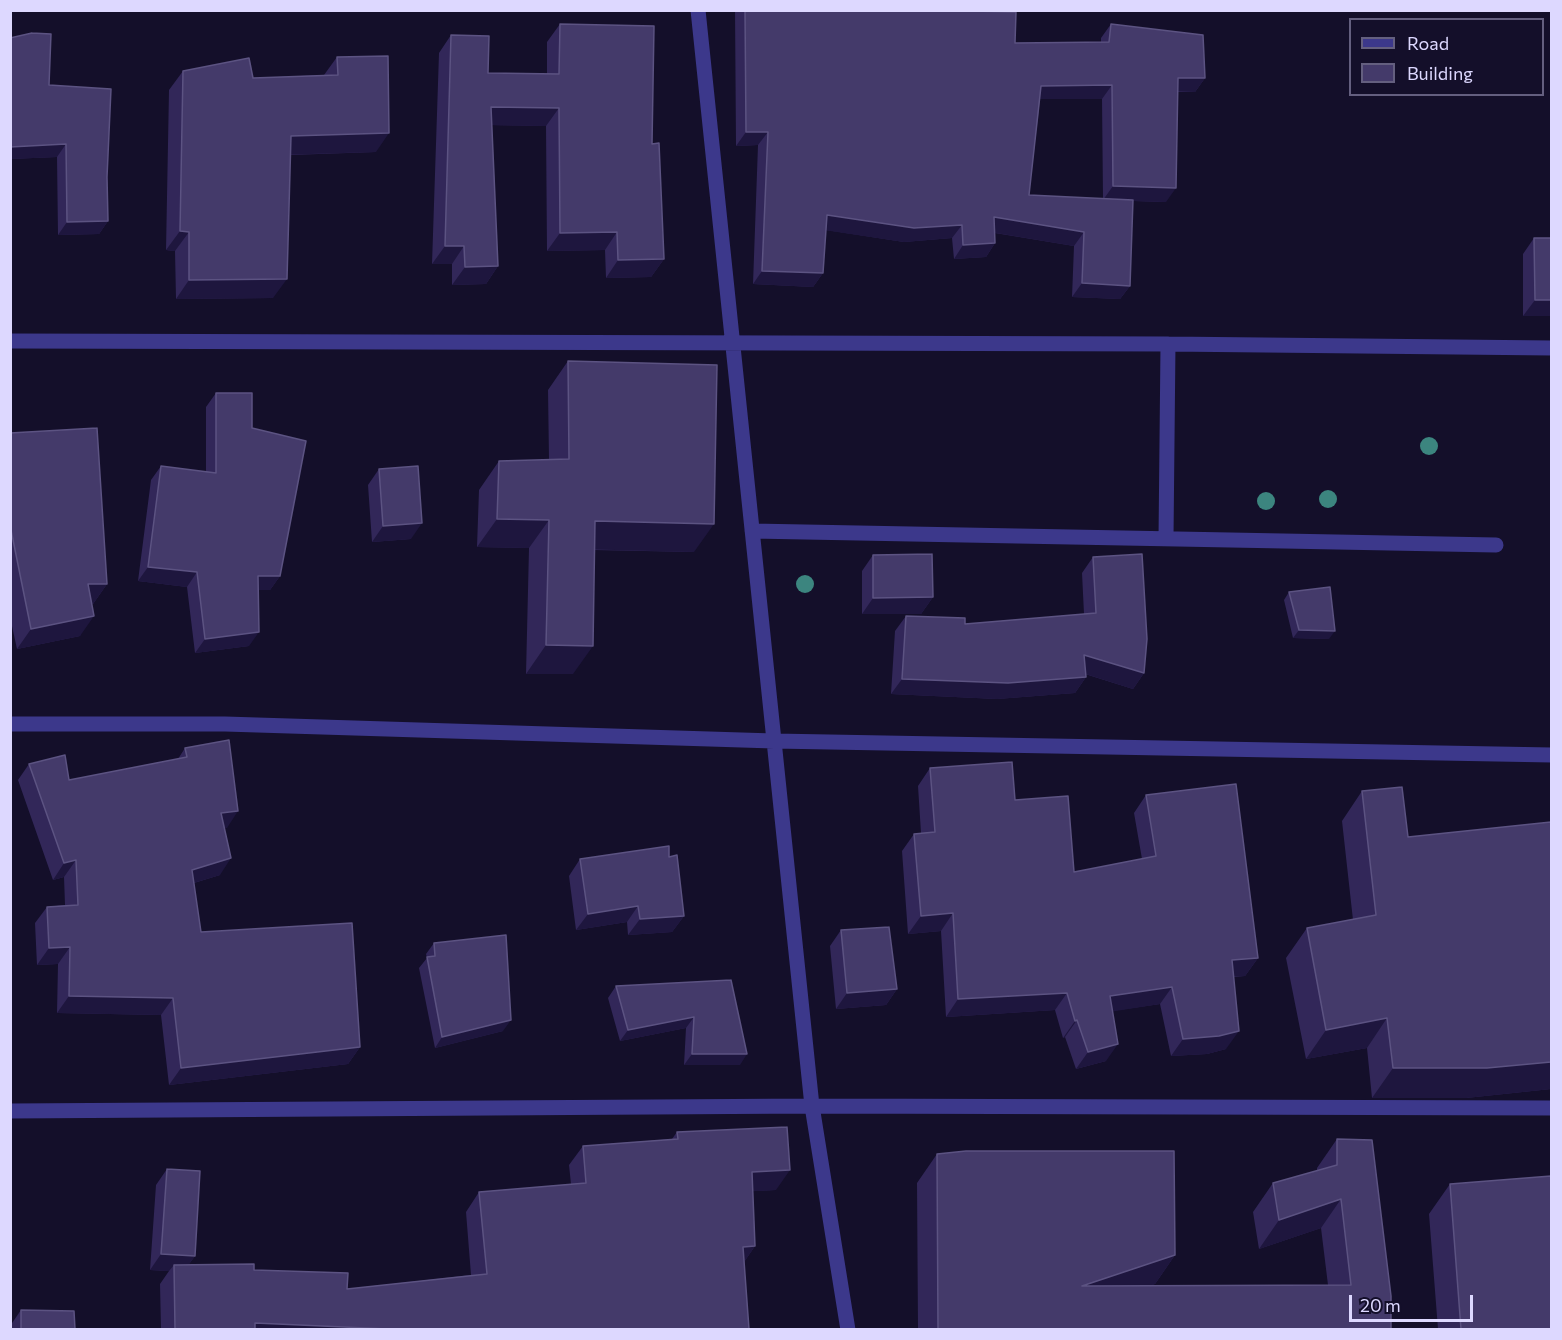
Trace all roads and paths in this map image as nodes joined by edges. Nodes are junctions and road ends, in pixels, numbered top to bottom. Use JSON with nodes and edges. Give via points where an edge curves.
{"nodes":[{"id":1,"x":698,"y":10,"type":"edge"},
{"id":2,"x":10,"y":341,"type":"edge"},
{"id":3,"x":733,"y":343,"type":"junction"},
{"id":4,"x":1168,"y":344,"type":"junction"},
{"id":5,"x":1551,"y":348,"type":"edge"},
{"id":6,"x":752,"y":531,"type":"junction"},
{"id":7,"x":1166,"y":538,"type":"junction"},
{"id":8,"x":1496,"y":545,"type":"dead end"},
{"id":9,"x":10,"y":724,"type":"edge"},
{"id":10,"x":774,"y":741,"type":"junction"},
{"id":11,"x":1551,"y":755,"type":"edge"},
{"id":12,"x":812,"y":1106,"type":"junction"},
{"id":13,"x":1551,"y":1108,"type":"edge"},
{"id":14,"x":10,"y":1111,"type":"edge"},
{"id":15,"x":848,"y":1329,"type":"edge"}],
"edges":[{"from":1,"to":3,"type":"street"},
{"from":2,"to":3,"type":"street"},
{"from":3,"to":4,"type":"street"},
{"from":3,"to":6,"type":"street"},
{"from":4,"to":5,"type":"street"},
{"from":4,"to":7,"type":"street"},
{"from":6,"to":7,"type":"street"},
{"from":6,"to":10,"type":"street"},
{"from":7,"to":8,"type":"street"},
{"from":9,"to":10,"type":"street","via":[[225,724]]},
{"from":10,"to":11,"type":"street"},
{"from":10,"to":12,"type":"street"},
{"from":12,"to":13,"type":"street"},
{"from":12,"to":14,"type":"street"},
{"from":12,"to":15,"type":"street"}]}
